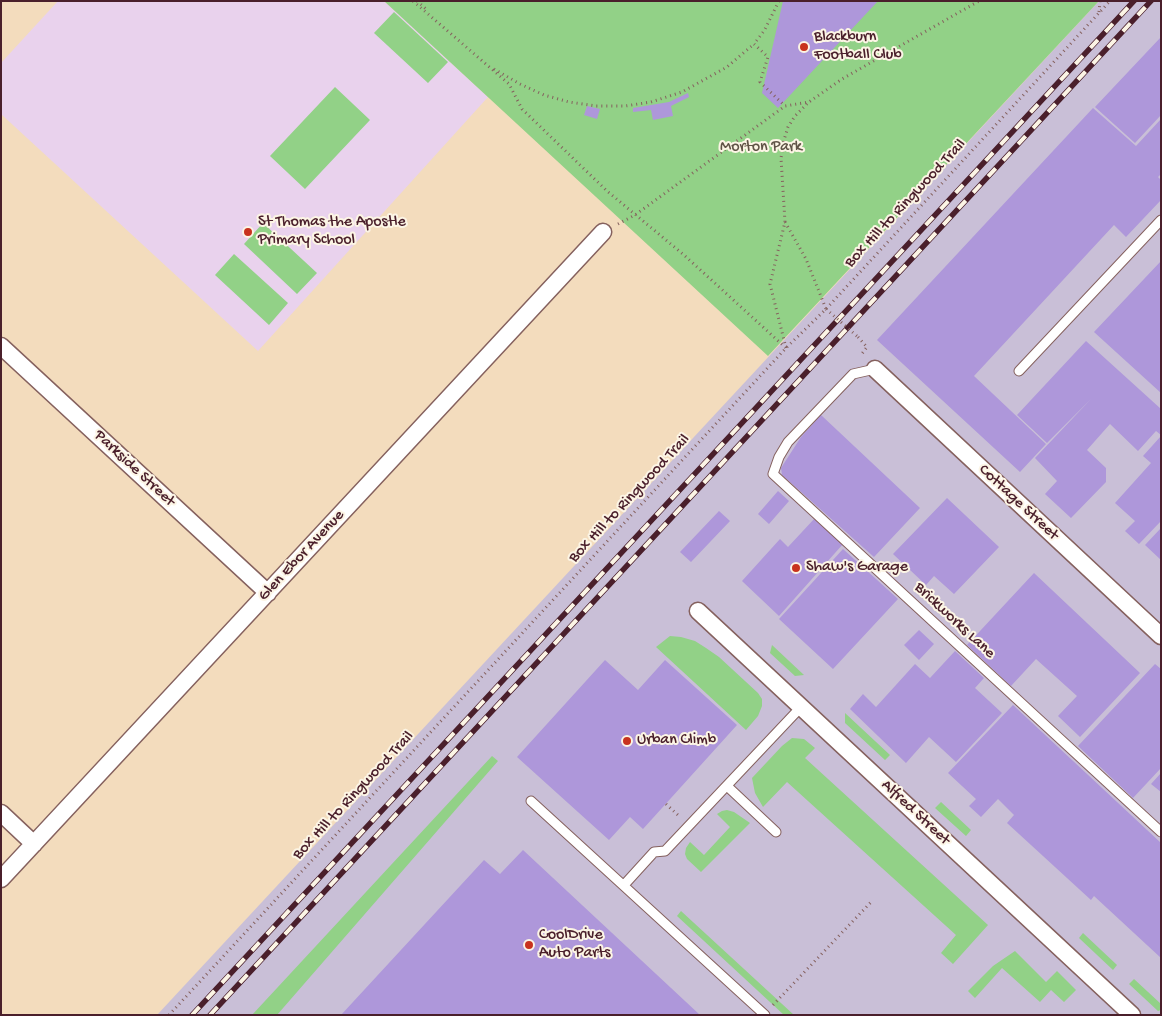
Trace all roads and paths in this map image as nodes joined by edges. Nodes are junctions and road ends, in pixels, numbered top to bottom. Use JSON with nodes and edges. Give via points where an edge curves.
{"nodes":[{"id":1,"x":414,"y":1,"type":"edge"},
{"id":2,"x":417,"y":1,"type":"edge"},
{"id":3,"x":779,"y":1,"type":"edge"},
{"id":4,"x":979,"y":1,"type":"edge"},
{"id":5,"x":1100,"y":1,"type":"edge"},
{"id":6,"x":1110,"y":1,"type":"edge"},
{"id":7,"x":1099,"y":12,"type":"junction"},
{"id":8,"x":458,"y":40,"type":"junction"},
{"id":9,"x":754,"y":44,"type":"junction"},
{"id":10,"x":480,"y":60,"type":"junction"},
{"id":11,"x":809,"y":102,"type":"junction"},
{"id":12,"x":784,"y":106,"type":"junction"},
{"id":13,"x":635,"y":215,"type":"junction"},
{"id":14,"x":1161,"y":220,"type":"edge"},
{"id":15,"x":785,"y":222,"type":"junction"},
{"id":16,"x":603,"y":232,"type":"joint"},
{"id":17,"x":826,"y":309,"type":"junction"},
{"id":18,"x":1,"y":346,"type":"edge"},
{"id":19,"x":786,"y":348,"type":"junction"},
{"id":20,"x":875,"y":369,"type":"joint"},
{"id":21,"x":1019,"y":371,"type":"dead end"},
{"id":22,"x":854,"y":374,"type":"junction"},
{"id":23,"x":268,"y":593,"type":"junction"},
{"id":24,"x":698,"y":611,"type":"dead end"},
{"id":25,"x":1161,"y":636,"type":"edge"},
{"id":26,"x":801,"y":707,"type":"junction"},
{"id":27,"x":727,"y":786,"type":"junction"},
{"id":28,"x":531,"y":800,"type":"dead end"},
{"id":29,"x":1,"y":813,"type":"edge"},
{"id":30,"x":776,"y":832,"type":"dead end"},
{"id":31,"x":1161,"y":832,"type":"edge"},
{"id":32,"x":34,"y":844,"type":"junction"},
{"id":33,"x":1,"y":879,"type":"edge"},
{"id":34,"x":624,"y":885,"type":"junction"},
{"id":35,"x":873,"y":900,"type":"dead end"},
{"id":36,"x":765,"y":1014,"type":"edge"},
{"id":37,"x":169,"y":1015,"type":"edge"},
{"id":38,"x":1132,"y":1015,"type":"edge"}],
"edges":[{"from":1,"to":8,"type":"path"},
{"from":2,"to":8,"type":"path"},
{"from":3,"to":9,"type":"path"},
{"from":4,"to":11,"type":"path"},
{"from":5,"to":7,"type":"path"},
{"from":6,"to":7,"type":"path","name":"Box Hill to Ringwood Trail"},
{"from":7,"to":17,"type":"path","name":"Box Hill to Ringwood Trail"},
{"from":8,"to":10,"type":"path"},
{"from":9,"to":10,"type":"path","via":[[727,67],[682,92],[652,102],[625,106],[596,106],[544,95]]},
{"from":9,"to":12,"type":"path","via":[[768,57],[760,82]]},
{"from":10,"to":13,"type":"path","via":[[509,84],[522,109]]},
{"from":11,"to":12,"type":"path"},
{"from":11,"to":15,"type":"path","via":[[795,116],[784,140],[781,165]]},
{"from":12,"to":13,"type":"path"},
{"from":13,"to":16,"type":"path"},
{"from":13,"to":19,"type":"path"},
{"from":14,"to":21,"type":"lane"},
{"from":15,"to":17,"type":"path","via":[[806,259]]},
{"from":15,"to":19,"type":"path","via":[[770,284]]},
{"from":16,"to":23,"type":"street","name":"Glen Ebor Avenue"},
{"from":17,"to":19,"type":"path","name":"Box Hill to Ringwood Trail"},
{"from":17,"to":22,"type":"path","bridge":true,"via":[[867,347],[857,360]]},
{"from":18,"to":23,"type":"street","name":"Parkside Street"},
{"from":19,"to":37,"type":"path","name":"Box Hill to Ringwood Trail"},
{"from":20,"to":22,"type":"lane"},
{"from":20,"to":25,"type":"street","name":"Cottage Street"},
{"from":22,"to":31,"type":"lane","name":"Brickworks Lane","via":[[788,442],[773,474]]},
{"from":23,"to":32,"type":"street","name":"Glen Ebor Avenue"},
{"from":24,"to":26,"type":"street","name":"Alfred Street"},
{"from":26,"to":27,"type":"lane"},
{"from":26,"to":38,"type":"street","name":"Alfred Street"},
{"from":27,"to":30,"type":"lane"},
{"from":27,"to":34,"type":"lane","via":[[665,851],[654,852]]},
{"from":28,"to":34,"type":"lane"},
{"from":29,"to":32,"type":"street"},
{"from":32,"to":33,"type":"street","name":"Glen Ebor Avenue"},
{"from":34,"to":36,"type":"lane"},
{"from":35,"to":36,"type":"path"}]}
